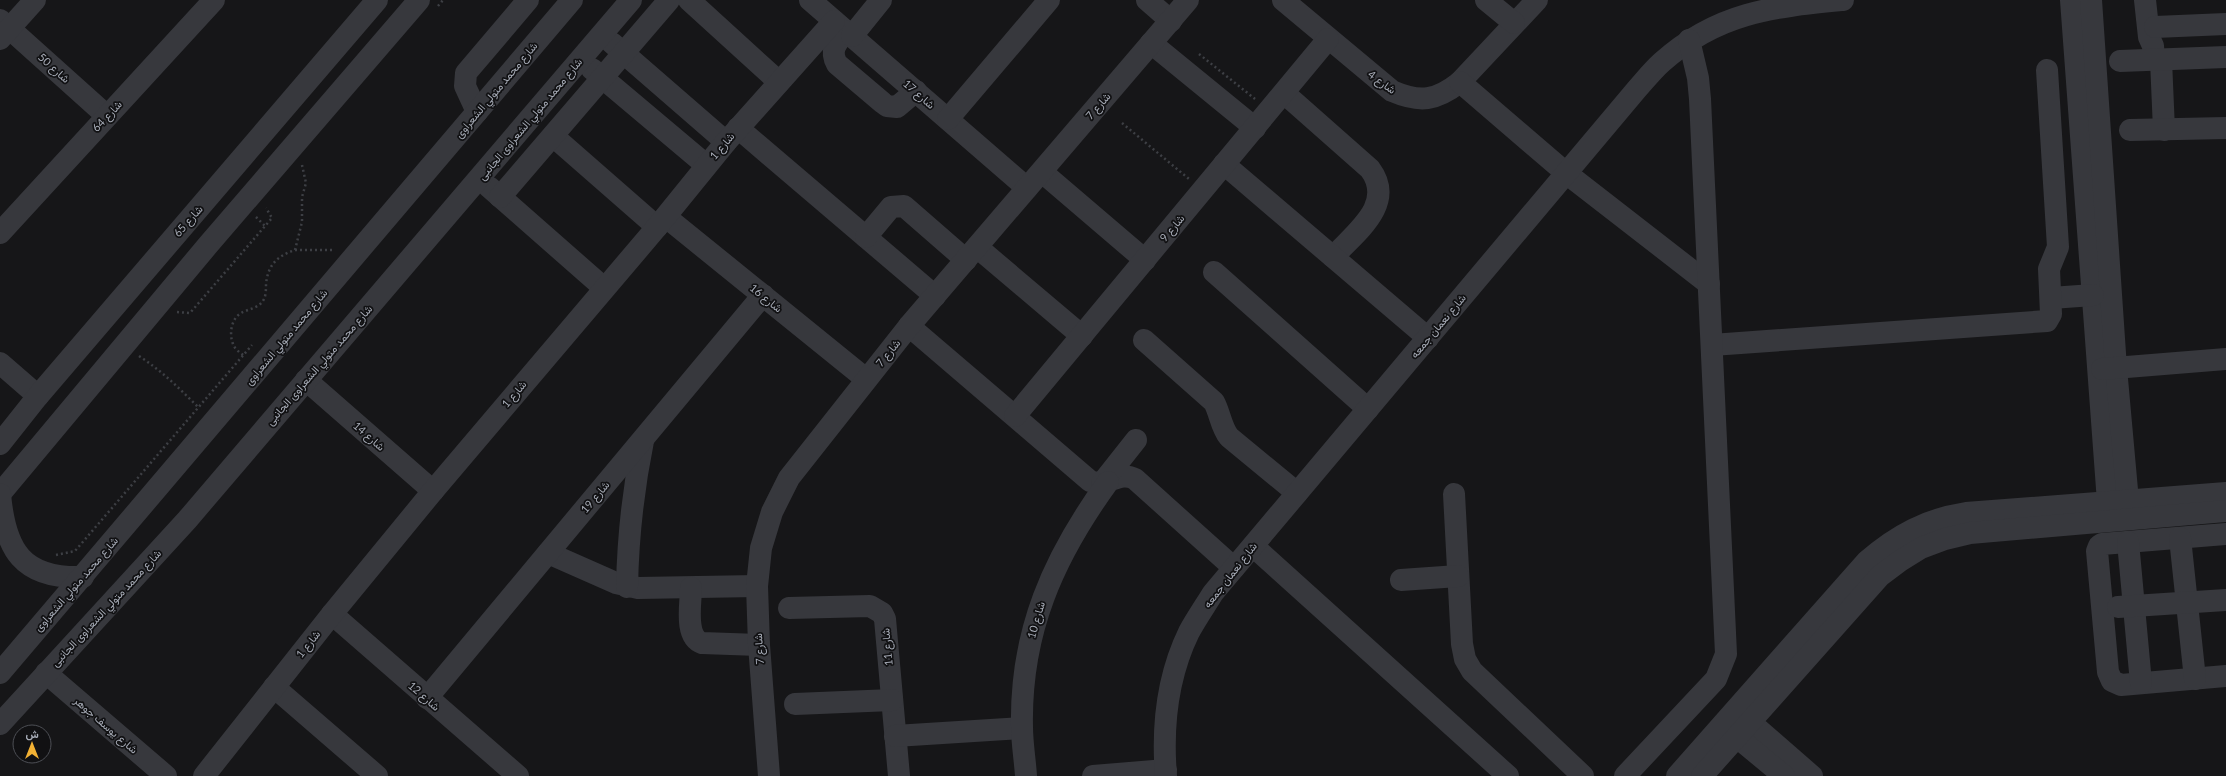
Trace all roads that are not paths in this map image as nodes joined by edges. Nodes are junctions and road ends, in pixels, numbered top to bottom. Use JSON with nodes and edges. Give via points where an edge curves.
{"nodes":[{"id":1,"x":35,"y":0,"type":"edge"},
{"id":2,"x":214,"y":0,"type":"edge"},
{"id":3,"x":377,"y":0,"type":"edge"},
{"id":4,"x":528,"y":0,"type":"edge"},
{"id":5,"x":572,"y":0,"type":"edge"},
{"id":6,"x":632,"y":0,"type":"edge"},
{"id":7,"x":669,"y":0,"type":"edge"},
{"id":8,"x":689,"y":0,"type":"edge"},
{"id":9,"x":810,"y":0,"type":"edge"},
{"id":10,"x":881,"y":0,"type":"edge"},
{"id":11,"x":1049,"y":0,"type":"edge"},
{"id":12,"x":1147,"y":0,"type":"edge"},
{"id":13,"x":1188,"y":0,"type":"edge"},
{"id":14,"x":1283,"y":0,"type":"edge"},
{"id":15,"x":1486,"y":0,"type":"edge"},
{"id":16,"x":1537,"y":0,"type":"edge"},
{"id":17,"x":1843,"y":0,"type":"edge"},
{"id":18,"x":2070,"y":0,"type":"edge"},
{"id":19,"x":2091,"y":0,"type":"edge"},
{"id":20,"x":2144,"y":0,"type":"edge"},
{"id":21,"x":2153,"y":0,"type":"edge"},
{"id":22,"x":426,"y":6,"type":"edge"},
{"id":23,"x":1171,"y":21,"type":"junction"},
{"id":24,"x":1514,"y":23,"type":"junction"},
{"id":25,"x":2226,"y":24,"type":"edge"},
{"id":26,"x":3,"y":29,"type":"edge"},
{"id":27,"x":844,"y":29,"type":"junction"},
{"id":28,"x":602,"y":35,"type":"junction"},
{"id":29,"x":1328,"y":39,"type":"junction"},
{"id":30,"x":1689,"y":40,"type":"junction"},
{"id":31,"x":1151,"y":43,"type":"junction"},
{"id":32,"x":2226,"y":43,"type":"edge"},
{"id":33,"x":2151,"y":50,"type":"junction"},
{"id":34,"x":624,"y":53,"type":"junction"},
{"id":35,"x":2226,"y":57,"type":"edge"},
{"id":36,"x":581,"y":59,"type":"junction"},
{"id":37,"x":2120,"y":61,"type":"dead end"},
{"id":38,"x":2047,"y":70,"type":"dead end"},
{"id":39,"x":602,"y":78,"type":"junction"},
{"id":40,"x":779,"y":82,"type":"junction"},
{"id":41,"x":1460,"y":82,"type":"junction"},
{"id":42,"x":916,"y":91,"type":"junction"},
{"id":43,"x":1284,"y":93,"type":"junction"},
{"id":44,"x":477,"y":112,"type":"junction"},
{"id":45,"x":107,"y":116,"type":"junction"},
{"id":46,"x":948,"y":119,"type":"junction"},
{"id":47,"x":1255,"y":128,"type":"junction"},
{"id":48,"x":2226,"y":128,"type":"edge"},
{"id":49,"x":2130,"y":130,"type":"dead end"},
{"id":50,"x":2158,"y":130,"type":"junction"},
{"id":51,"x":732,"y":135,"type":"junction"},
{"id":52,"x":553,"y":136,"type":"junction"},
{"id":53,"x":1224,"y":164,"type":"junction"},
{"id":54,"x":706,"y":165,"type":"junction"},
{"id":55,"x":1042,"y":172,"type":"junction"},
{"id":56,"x":1566,"y":172,"type":"junction"},
{"id":57,"x":479,"y":178,"type":"junction"},
{"id":58,"x":1027,"y":188,"type":"junction"},
{"id":59,"x":500,"y":197,"type":"junction"},
{"id":60,"x":661,"y":222,"type":"junction"},
{"id":61,"x":186,"y":224,"type":"junction"},
{"id":62,"x":0,"y":233,"type":"edge"},
{"id":63,"x":866,"y":236,"type":"junction"},
{"id":64,"x":208,"y":245,"type":"junction"},
{"id":65,"x":972,"y":254,"type":"junction"},
{"id":66,"x":1333,"y":257,"type":"junction"},
{"id":67,"x":1145,"y":260,"type":"junction"},
{"id":68,"x":1214,"y":272,"type":"dead end"},
{"id":69,"x":1709,"y":284,"type":"junction"},
{"id":70,"x":604,"y":288,"type":"junction"},
{"id":71,"x":763,"y":295,"type":"junction"},
{"id":72,"x":2093,"y":295,"type":"junction"},
{"id":73,"x":935,"y":296,"type":"junction"},
{"id":74,"x":2051,"y":298,"type":"junction"},
{"id":75,"x":909,"y":326,"type":"junction"},
{"id":76,"x":1082,"y":336,"type":"junction"},
{"id":77,"x":1428,"y":338,"type":"junction"},
{"id":78,"x":1144,"y":340,"type":"dead end"},
{"id":79,"x":1712,"y":345,"type":"junction"},
{"id":80,"x":2226,"y":359,"type":"edge"},
{"id":81,"x":0,"y":363,"type":"edge"},
{"id":82,"x":2107,"y":368,"type":"junction"},
{"id":83,"x":866,"y":379,"type":"junction"},
{"id":84,"x":306,"y":380,"type":"junction"},
{"id":85,"x":38,"y":396,"type":"junction"},
{"id":86,"x":1368,"y":409,"type":"junction"},
{"id":87,"x":1015,"y":416,"type":"junction"},
{"id":88,"x":643,"y":439,"type":"junction"},
{"id":89,"x":1136,"y":440,"type":"dead end"},
{"id":90,"x":0,"y":444,"type":"edge"},
{"id":91,"x":1105,"y":483,"type":"junction"},
{"id":92,"x":433,"y":491,"type":"junction"},
{"id":93,"x":1297,"y":493,"type":"junction"},
{"id":94,"x":2226,"y":493,"type":"edge"},
{"id":95,"x":0,"y":494,"type":"edge"},
{"id":96,"x":1454,"y":494,"type":"dead end"},
{"id":97,"x":2119,"y":507,"type":"junction"},
{"id":98,"x":2226,"y":511,"type":"edge"},
{"id":99,"x":2180,"y":538,"type":"junction"},
{"id":100,"x":2226,"y":539,"type":"edge"},
{"id":101,"x":2126,"y":542,"type":"junction"},
{"id":102,"x":1253,"y":546,"type":"junction"},
{"id":103,"x":548,"y":552,"type":"junction"},
{"id":104,"x":1234,"y":568,"type":"junction"},
{"id":105,"x":1458,"y":576,"type":"junction"},
{"id":106,"x":83,"y":577,"type":"junction"},
{"id":107,"x":1401,"y":580,"type":"dead end"},
{"id":108,"x":756,"y":586,"type":"junction"},
{"id":109,"x":627,"y":587,"type":"junction"},
{"id":110,"x":691,"y":588,"type":"junction"},
{"id":111,"x":2226,"y":600,"type":"edge"},
{"id":112,"x":2188,"y":602,"type":"junction"},
{"id":113,"x":2134,"y":606,"type":"junction"},
{"id":114,"x":789,"y":608,"type":"dead end"},
{"id":115,"x":2103,"y":608,"type":"junction"},
{"id":116,"x":332,"y":614,"type":"junction"},
{"id":117,"x":759,"y":645,"type":"junction"},
{"id":118,"x":0,"y":673,"type":"edge"},
{"id":119,"x":46,"y":673,"type":"junction"},
{"id":120,"x":2226,"y":676,"type":"edge"},
{"id":121,"x":2195,"y":679,"type":"junction"},
{"id":122,"x":2141,"y":683,"type":"junction"},
{"id":123,"x":274,"y":687,"type":"junction"},
{"id":124,"x":427,"y":698,"type":"junction"},
{"id":125,"x":1757,"y":699,"type":"junction"},
{"id":126,"x":892,"y":700,"type":"junction"},
{"id":127,"x":795,"y":704,"type":"dead end"},
{"id":128,"x":0,"y":724,"type":"edge"},
{"id":129,"x":1022,"y":728,"type":"junction"},
{"id":130,"x":1744,"y":729,"type":"junction"},
{"id":131,"x":895,"y":736,"type":"junction"},
{"id":132,"x":1166,"y":773,"type":"edge"},
{"id":133,"x":166,"y":776,"type":"edge"},
{"id":134,"x":204,"y":776,"type":"edge"},
{"id":135,"x":377,"y":776,"type":"edge"},
{"id":136,"x":518,"y":776,"type":"edge"},
{"id":137,"x":769,"y":776,"type":"edge"},
{"id":138,"x":899,"y":776,"type":"edge"},
{"id":139,"x":1026,"y":776,"type":"edge"},
{"id":140,"x":1093,"y":776,"type":"edge"},
{"id":141,"x":1508,"y":776,"type":"edge"},
{"id":142,"x":1583,"y":776,"type":"edge"},
{"id":143,"x":1626,"y":776,"type":"edge"},
{"id":144,"x":1677,"y":776,"type":"edge"},
{"id":145,"x":1702,"y":776,"type":"edge"},
{"id":146,"x":1784,"y":776,"type":"edge"},
{"id":147,"x":1812,"y":776,"type":"edge"}],
"edges":[{"from":1,"to":26,"type":"street"},
{"from":2,"to":45,"type":"street","name":"شارع 64"},
{"from":3,"to":61,"type":"street","name":"شارع 65"},
{"from":4,"to":44,"type":"street","via":[[466,73],[465,86]]},
{"from":5,"to":44,"type":"street","name":"شارع محمد متولي الشعراوى"},
{"from":6,"to":28,"type":"street","name":"شارع محمد متولي الشعراوى الجانبى"},
{"from":7,"to":34,"type":"street"},
{"from":8,"to":40,"type":"street"},
{"from":9,"to":27,"type":"street","name":"شارع 17"},
{"from":10,"to":27,"type":"street","name":"شارع 1"},
{"from":11,"to":46,"type":"street"},
{"from":12,"to":23,"type":"street"},
{"from":13,"to":23,"type":"street","name":"شارع 7"},
{"from":14,"to":29,"type":"street","name":"شارع 4"},
{"from":15,"to":24,"type":"street"},
{"from":16,"to":24,"type":"street","name":"شارع 4"},
{"from":17,"to":30,"type":"street","name":"شارع نعمان جمعه","via":[[1755,11],[1721,23]]},
{"from":18,"to":72,"type":"street"},
{"from":19,"to":82,"type":"street"},
{"from":20,"to":33,"type":"street"},
{"from":21,"to":33,"type":"street"},
{"from":22,"to":64,"type":"street"},
{"from":23,"to":31,"type":"street","name":"شارع 7"},
{"from":24,"to":41,"type":"street","name":"شارع 4"},
{"from":25,"to":33,"type":"street"},
{"from":26,"to":45,"type":"street","name":"شارع 50"},
{"from":27,"to":40,"type":"street","name":"شارع 1"},
{"from":27,"to":42,"type":"street","name":"شارع 17"},
{"from":27,"to":42,"type":"street","via":[[835,43],[833,54],[837,64],[883,103],[892,107],[902,105]]},
{"from":28,"to":34,"type":"street"},
{"from":28,"to":36,"type":"street","name":"شارع محمد متولي الشعراوى الجانبى"},
{"from":29,"to":41,"type":"street","name":"شارع 4","via":[[1392,91],[1409,98],[1428,99],[1446,94]]},
{"from":29,"to":43,"type":"street","name":"شارع 9"},
{"from":30,"to":56,"type":"street","name":"شارع نعمان جمعه","via":[[1661,63]]},
{"from":30,"to":69,"type":"street","via":[[1700,99]]},
{"from":31,"to":47,"type":"street"},
{"from":31,"to":55,"type":"street","name":"شارع 7"},
{"from":32,"to":33,"type":"street"},
{"from":33,"to":35,"type":"street"},
{"from":33,"to":37,"type":"street"},
{"from":33,"to":50,"type":"street"},
{"from":34,"to":39,"type":"street"},
{"from":34,"to":51,"type":"street"},
{"from":36,"to":39,"type":"street"},
{"from":36,"to":57,"type":"street","name":"شارع محمد متولي الشعراوى الجانبى"},
{"from":38,"to":74,"type":"street","via":[[2058,247],[2049,269]]},
{"from":39,"to":52,"type":"street"},
{"from":39,"to":54,"type":"street"},
{"from":40,"to":51,"type":"street","name":"شارع 1"},
{"from":41,"to":56,"type":"street"},
{"from":42,"to":46,"type":"street","name":"شارع 17"},
{"from":43,"to":47,"type":"street","name":"شارع 9"},
{"from":43,"to":66,"type":"street","via":[[1377,178],[1380,189],[1379,201],[1374,211]]},
{"from":44,"to":106,"type":"street","name":"شارع محمد متولي الشعراوى"},
{"from":45,"to":62,"type":"street","name":"شارع 64"},
{"from":46,"to":58,"type":"street","name":"شارع 17"},
{"from":47,"to":53,"type":"street","name":"شارع 9"},
{"from":48,"to":50,"type":"street"},
{"from":49,"to":50,"type":"street"},
{"from":51,"to":54,"type":"street","name":"شارع 1"},
{"from":51,"to":63,"type":"street"},
{"from":52,"to":59,"type":"street"},
{"from":52,"to":60,"type":"street","name":"شارع 16"},
{"from":53,"to":66,"type":"street"},
{"from":53,"to":67,"type":"street","name":"شارع 9"},
{"from":54,"to":60,"type":"street","name":"شارع 1"},
{"from":55,"to":58,"type":"street","name":"شارع 7"},
{"from":55,"to":67,"type":"street"},
{"from":56,"to":69,"type":"street"},
{"from":56,"to":77,"type":"street","name":"شارع نعمان جمعه"},
{"from":57,"to":59,"type":"street"},
{"from":57,"to":84,"type":"street","name":"شارع محمد متولي الشعراوى الجانبى"},
{"from":58,"to":65,"type":"street","name":"شارع 7"},
{"from":59,"to":70,"type":"street"},
{"from":60,"to":70,"type":"street","name":"شارع 1"},
{"from":60,"to":71,"type":"street","name":"شارع 16"},
{"from":61,"to":64,"type":"street"},
{"from":61,"to":85,"type":"street","name":"شارع 65"},
{"from":63,"to":65,"type":"street","via":[[891,207],[904,206]]},
{"from":63,"to":73,"type":"street"},
{"from":64,"to":95,"type":"street","via":[[135,354]]},
{"from":65,"to":73,"type":"street","name":"شارع 7"},
{"from":65,"to":76,"type":"street"},
{"from":66,"to":77,"type":"street"},
{"from":67,"to":76,"type":"street","name":"شارع 9"},
{"from":68,"to":86,"type":"street"},
{"from":69,"to":79,"type":"street"},
{"from":70,"to":92,"type":"street","name":"شارع 1"},
{"from":71,"to":83,"type":"street","name":"شارع 16"},
{"from":71,"to":88,"type":"street","name":"شارع 19"},
{"from":72,"to":74,"type":"street"},
{"from":72,"to":82,"type":"street"},
{"from":73,"to":75,"type":"street","name":"شارع 7"},
{"from":74,"to":79,"type":"street","via":[[2051,314],[2047,321]]},
{"from":75,"to":83,"type":"street","name":"شارع 7"},
{"from":75,"to":87,"type":"street"},
{"from":76,"to":87,"type":"street","name":"شارع 9"},
{"from":77,"to":86,"type":"street","name":"شارع نعمان جمعه"},
{"from":78,"to":93,"type":"street","via":[[1214,402],[1222,426],[1229,437]]},
{"from":79,"to":143,"type":"street","via":[[1726,654],[1716,679]]},
{"from":80,"to":82,"type":"street"},
{"from":81,"to":85,"type":"street"},
{"from":82,"to":97,"type":"street"},
{"from":83,"to":108,"type":"street","name":"شارع 7","via":[[789,478],[772,512],[761,548]]},
{"from":84,"to":92,"type":"street","name":"شارع 14"},
{"from":84,"to":119,"type":"street","name":"شارع محمد متولي الشعراوى الجانبى","via":[[186,520]]},
{"from":85,"to":90,"type":"street","name":"شارع 65"},
{"from":86,"to":93,"type":"street","name":"شارع نعمان جمعه"},
{"from":87,"to":91,"type":"street","via":[[1090,481]]},
{"from":88,"to":103,"type":"street","name":"شارع 19"},
{"from":88,"to":109,"type":"street","via":[[630,523]]},
{"from":89,"to":91,"type":"street","name":"شارع 10"},
{"from":91,"to":104,"type":"street","via":[[1121,476],[1135,479]]},
{"from":91,"to":129,"type":"street","name":"شارع 10","via":[[1071,537],[1046,589],[1029,644],[1024,672]]},
{"from":92,"to":116,"type":"street","name":"شارع 1"},
{"from":93,"to":102,"type":"street","name":"شارع نعمان جمعه"},
{"from":94,"to":97,"type":"street"},
{"from":95,"to":106,"type":"street","via":[[2,519],[8,540],[21,558],[39,572],[60,578]]},
{"from":96,"to":105,"type":"street"},
{"from":97,"to":98,"type":"street"},
{"from":97,"to":101,"type":"street"},
{"from":97,"to":125,"type":"street","via":[[1989,511],[1945,517],[1903,534],[1867,561]]},
{"from":99,"to":100,"type":"street"},
{"from":99,"to":101,"type":"street"},
{"from":99,"to":112,"type":"street"},
{"from":101,"to":113,"type":"street"},
{"from":101,"to":115,"type":"street","via":[[2102,544],[2097,551]]},
{"from":102,"to":104,"type":"street","name":"شارع نعمان جمعه"},
{"from":102,"to":141,"type":"street"},
{"from":103,"to":109,"type":"street"},
{"from":103,"to":124,"type":"street","name":"شارع 19"},
{"from":104,"to":132,"type":"street","name":"شارع نعمان جمعه","via":[[1213,593],[1189,632],[1173,675],[1165,720]]},
{"from":105,"to":107,"type":"street"},
{"from":105,"to":142,"type":"street","via":[[1462,644],[1468,665]]},
{"from":106,"to":118,"type":"street","name":"شارع محمد متولي الشعراوى"},
{"from":108,"to":110,"type":"street"},
{"from":108,"to":117,"type":"street","name":"شارع 7"},
{"from":109,"to":110,"type":"street"},
{"from":110,"to":117,"type":"street","via":[[691,632],[695,639],[702,643]]},
{"from":111,"to":112,"type":"street"},
{"from":112,"to":113,"type":"street"},
{"from":112,"to":121,"type":"street"},
{"from":113,"to":115,"type":"street"},
{"from":113,"to":122,"type":"street"},
{"from":114,"to":126,"type":"street","name":"شارع 11","via":[[877,608],[885,620]]},
{"from":115,"to":122,"type":"street","via":[[2108,672],[2112,681],[2121,684]]},
{"from":116,"to":123,"type":"street","name":"شارع 1"},
{"from":116,"to":124,"type":"street","name":"شارع 12"},
{"from":117,"to":137,"type":"street","name":"شارع 7"},
{"from":119,"to":128,"type":"street","name":"شارع محمد متولي الشعراوى الجانبى"},
{"from":119,"to":133,"type":"street","name":"شارع يوسف جوهر"},
{"from":120,"to":121,"type":"street"},
{"from":121,"to":122,"type":"street"},
{"from":123,"to":134,"type":"street","name":"شارع 1"},
{"from":123,"to":135,"type":"street"},
{"from":124,"to":136,"type":"street","name":"شارع 12"},
{"from":125,"to":130,"type":"street"},
{"from":125,"to":144,"type":"street"},
{"from":126,"to":127,"type":"street"},
{"from":126,"to":131,"type":"street","name":"شارع 11"},
{"from":129,"to":131,"type":"street"},
{"from":129,"to":139,"type":"street","name":"شارع 10"},
{"from":130,"to":145,"type":"street"},
{"from":130,"to":146,"type":"street"},
{"from":130,"to":147,"type":"street"},
{"from":131,"to":138,"type":"street","name":"شارع 11"},
{"from":132,"to":140,"type":"street"}]}
